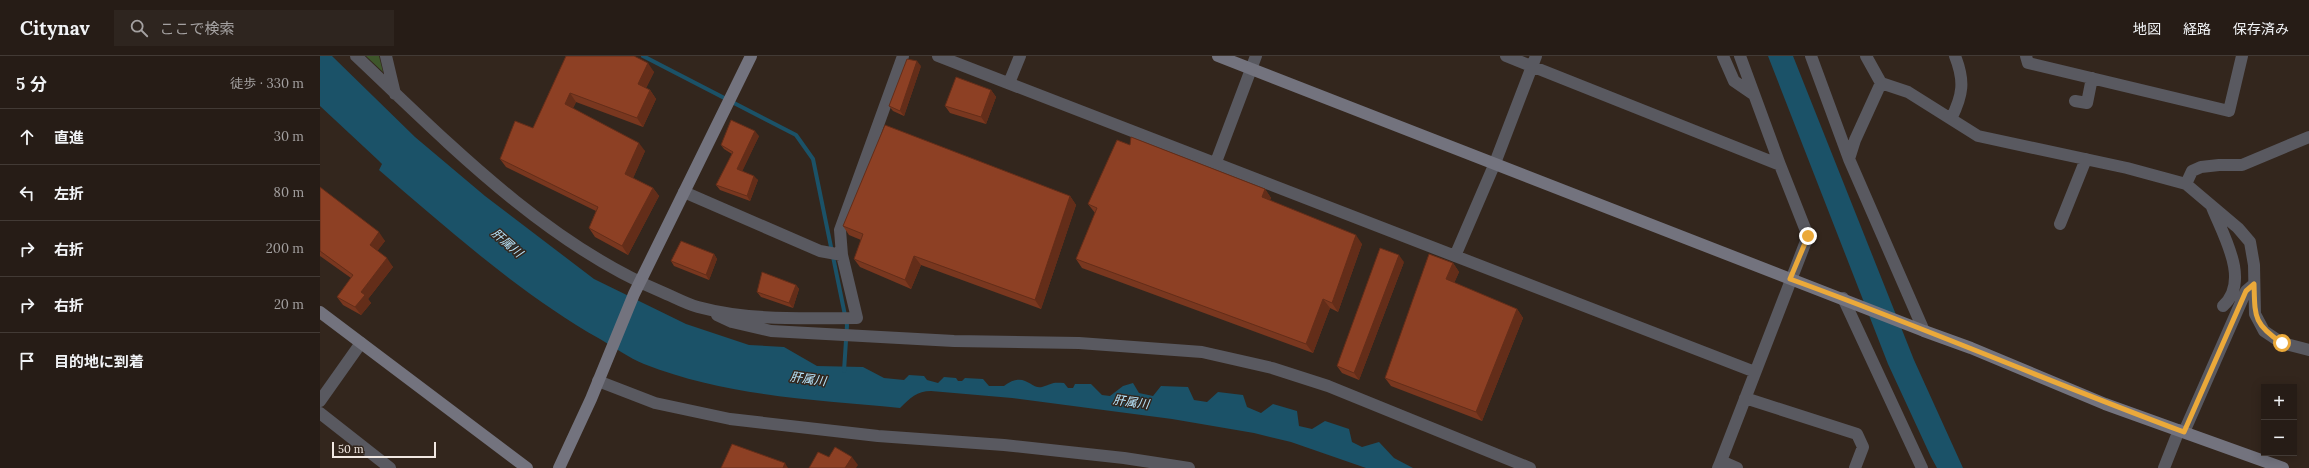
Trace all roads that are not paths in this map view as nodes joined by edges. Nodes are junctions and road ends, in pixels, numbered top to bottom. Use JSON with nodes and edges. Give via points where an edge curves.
{"nodes":[{"id":1,"x":356,"y":56,"type":"edge"},
{"id":2,"x":386,"y":56,"type":"edge"},
{"id":3,"x":751,"y":56,"type":"edge"},
{"id":4,"x":903,"y":56,"type":"edge"},
{"id":5,"x":938,"y":56,"type":"edge"},
{"id":6,"x":1020,"y":56,"type":"edge"},
{"id":7,"x":1218,"y":56,"type":"edge"},
{"id":8,"x":1256,"y":56,"type":"edge"},
{"id":9,"x":1506,"y":56,"type":"edge"},
{"id":10,"x":1723,"y":56,"type":"edge"},
{"id":11,"x":1740,"y":56,"type":"edge"},
{"id":12,"x":1811,"y":56,"type":"edge"},
{"id":13,"x":1866,"y":56,"type":"edge"},
{"id":14,"x":1955,"y":56,"type":"edge"},
{"id":15,"x":2026,"y":56,"type":"edge"},
{"id":16,"x":2242,"y":56,"type":"edge"},
{"id":17,"x":1534,"y":61,"type":"edge"},
{"id":18,"x":1251,"y":69,"type":"junction"},
{"id":19,"x":2092,"y":78,"type":"junction"},
{"id":20,"x":1881,"y":82,"type":"junction"},
{"id":21,"x":1009,"y":83,"type":"junction"},
{"id":22,"x":396,"y":94,"type":"junction"},
{"id":23,"x":1753,"y":94,"type":"junction"},
{"id":24,"x":2075,"y":101,"type":"dead end"},
{"id":25,"x":1951,"y":119,"type":"junction"},
{"id":26,"x":2309,"y":137,"type":"edge"},
{"id":27,"x":1849,"y":159,"type":"junction"},
{"id":28,"x":2086,"y":159,"type":"junction"},
{"id":29,"x":1216,"y":162,"type":"junction"},
{"id":30,"x":1495,"y":163,"type":"junction"},
{"id":31,"x":1780,"y":165,"type":"junction"},
{"id":32,"x":2186,"y":184,"type":"junction"},
{"id":33,"x":684,"y":192,"type":"junction"},
{"id":34,"x":2211,"y":206,"type":"junction"},
{"id":35,"x":2060,"y":224,"type":"dead end"},
{"id":36,"x":840,"y":255,"type":"junction"},
{"id":37,"x":1456,"y":256,"type":"junction"},
{"id":38,"x":1790,"y":279,"type":"junction"},
{"id":39,"x":641,"y":284,"type":"junction"},
{"id":40,"x":2254,"y":284,"type":"junction"},
{"id":41,"x":1847,"y":300,"type":"junction"},
{"id":42,"x":2223,"y":306,"type":"dead end"},
{"id":43,"x":698,"y":307,"type":"junction"},
{"id":44,"x":320,"y":312,"type":"edge"},
{"id":45,"x":1924,"y":331,"type":"junction"},
{"id":46,"x":361,"y":343,"type":"junction"},
{"id":47,"x":2309,"y":350,"type":"edge"},
{"id":48,"x":1754,"y":372,"type":"junction"},
{"id":49,"x":600,"y":378,"type":"junction"},
{"id":50,"x":1745,"y":398,"type":"junction"},
{"id":51,"x":320,"y":401,"type":"edge"},
{"id":52,"x":320,"y":413,"type":"edge"},
{"id":53,"x":2182,"y":431,"type":"junction"},
{"id":54,"x":1719,"y":465,"type":"edge"},
{"id":55,"x":390,"y":468,"type":"edge"},
{"id":56,"x":527,"y":468,"type":"edge"},
{"id":57,"x":559,"y":468,"type":"edge"},
{"id":58,"x":1189,"y":468,"type":"edge"},
{"id":59,"x":1530,"y":468,"type":"edge"},
{"id":60,"x":1737,"y":468,"type":"edge"},
{"id":61,"x":1855,"y":468,"type":"edge"},
{"id":62,"x":1922,"y":468,"type":"edge"},
{"id":63,"x":2164,"y":468,"type":"edge"},
{"id":64,"x":2282,"y":468,"type":"edge"}],
"edges":[{"from":1,"to":22,"type":"street"},
{"from":2,"to":22,"type":"street"},
{"from":3,"to":33,"type":"street"},
{"from":4,"to":36,"type":"street","via":[[840,230]]},
{"from":5,"to":21,"type":"street"},
{"from":6,"to":21,"type":"street"},
{"from":7,"to":18,"type":"street"},
{"from":8,"to":18,"type":"street"},
{"from":9,"to":17,"type":"street"},
{"from":10,"to":23,"type":"street","via":[[1734,81]]},
{"from":11,"to":23,"type":"street"},
{"from":12,"to":27,"type":"street"},
{"from":13,"to":20,"type":"street"},
{"from":14,"to":25,"type":"street","via":[[1962,72],[1962,84],[1960,101]]},
{"from":15,"to":19,"type":"street","via":[[2028,63]]},
{"from":16,"to":19,"type":"street","via":[[2229,111]]},
{"from":17,"to":30,"type":"street"},
{"from":17,"to":31,"type":"street"},
{"from":18,"to":29,"type":"street"},
{"from":18,"to":30,"type":"street"},
{"from":19,"to":24,"type":"street","via":[[2087,103]]},
{"from":20,"to":25,"type":"street","via":[[1908,92]]},
{"from":20,"to":27,"type":"street"},
{"from":21,"to":29,"type":"street"},
{"from":22,"to":39,"type":"street","via":[[497,185],[550,228],[587,254]]},
{"from":23,"to":31,"type":"street"},
{"from":25,"to":28,"type":"street","via":[[1978,136]]},
{"from":26,"to":32,"type":"street","via":[[2242,165],[2201,167],[2192,172]]},
{"from":27,"to":45,"type":"street"},
{"from":28,"to":32,"type":"street"},
{"from":28,"to":35,"type":"street"},
{"from":29,"to":37,"type":"street"},
{"from":30,"to":37,"type":"street"},
{"from":30,"to":38,"type":"street"},
{"from":31,"to":38,"type":"street","via":[[1808,236]]},
{"from":32,"to":34,"type":"street"},
{"from":33,"to":36,"type":"street","via":[[822,252]]},
{"from":33,"to":39,"type":"street"},
{"from":34,"to":40,"type":"street","via":[[2238,228],[2250,242]]},
{"from":34,"to":42,"type":"street","via":[[2234,264],[2236,277],[2229,300]]},
{"from":36,"to":43,"type":"street","via":[[857,318],[749,317]]},
{"from":37,"to":48,"type":"street"},
{"from":38,"to":41,"type":"street"},
{"from":38,"to":48,"type":"street"},
{"from":39,"to":43,"type":"street"},
{"from":39,"to":49,"type":"street","via":[[634,294]]},
{"from":40,"to":47,"type":"street","via":[[2255,314],[2264,331],[2282,343]]},
{"from":40,"to":53,"type":"street","via":[[2246,291]]},
{"from":41,"to":45,"type":"street"},
{"from":41,"to":62,"type":"street"},
{"from":43,"to":59,"type":"street","via":[[732,322],[771,331],[954,341],[1079,343],[1202,352],[1272,368],[1328,386]]},
{"from":44,"to":46,"type":"street"},
{"from":45,"to":53,"type":"street","via":[[2105,404]]},
{"from":46,"to":51,"type":"street"},
{"from":46,"to":56,"type":"street"},
{"from":48,"to":50,"type":"street"},
{"from":49,"to":57,"type":"street"},
{"from":49,"to":58,"type":"street","via":[[655,403],[730,419],[878,436],[1004,445]]},
{"from":50,"to":54,"type":"street"},
{"from":50,"to":61,"type":"street","via":[[1857,434],[1863,447]]},
{"from":52,"to":55,"type":"street"},
{"from":53,"to":63,"type":"street"},
{"from":53,"to":64,"type":"street"},
{"from":54,"to":60,"type":"street"}]}
